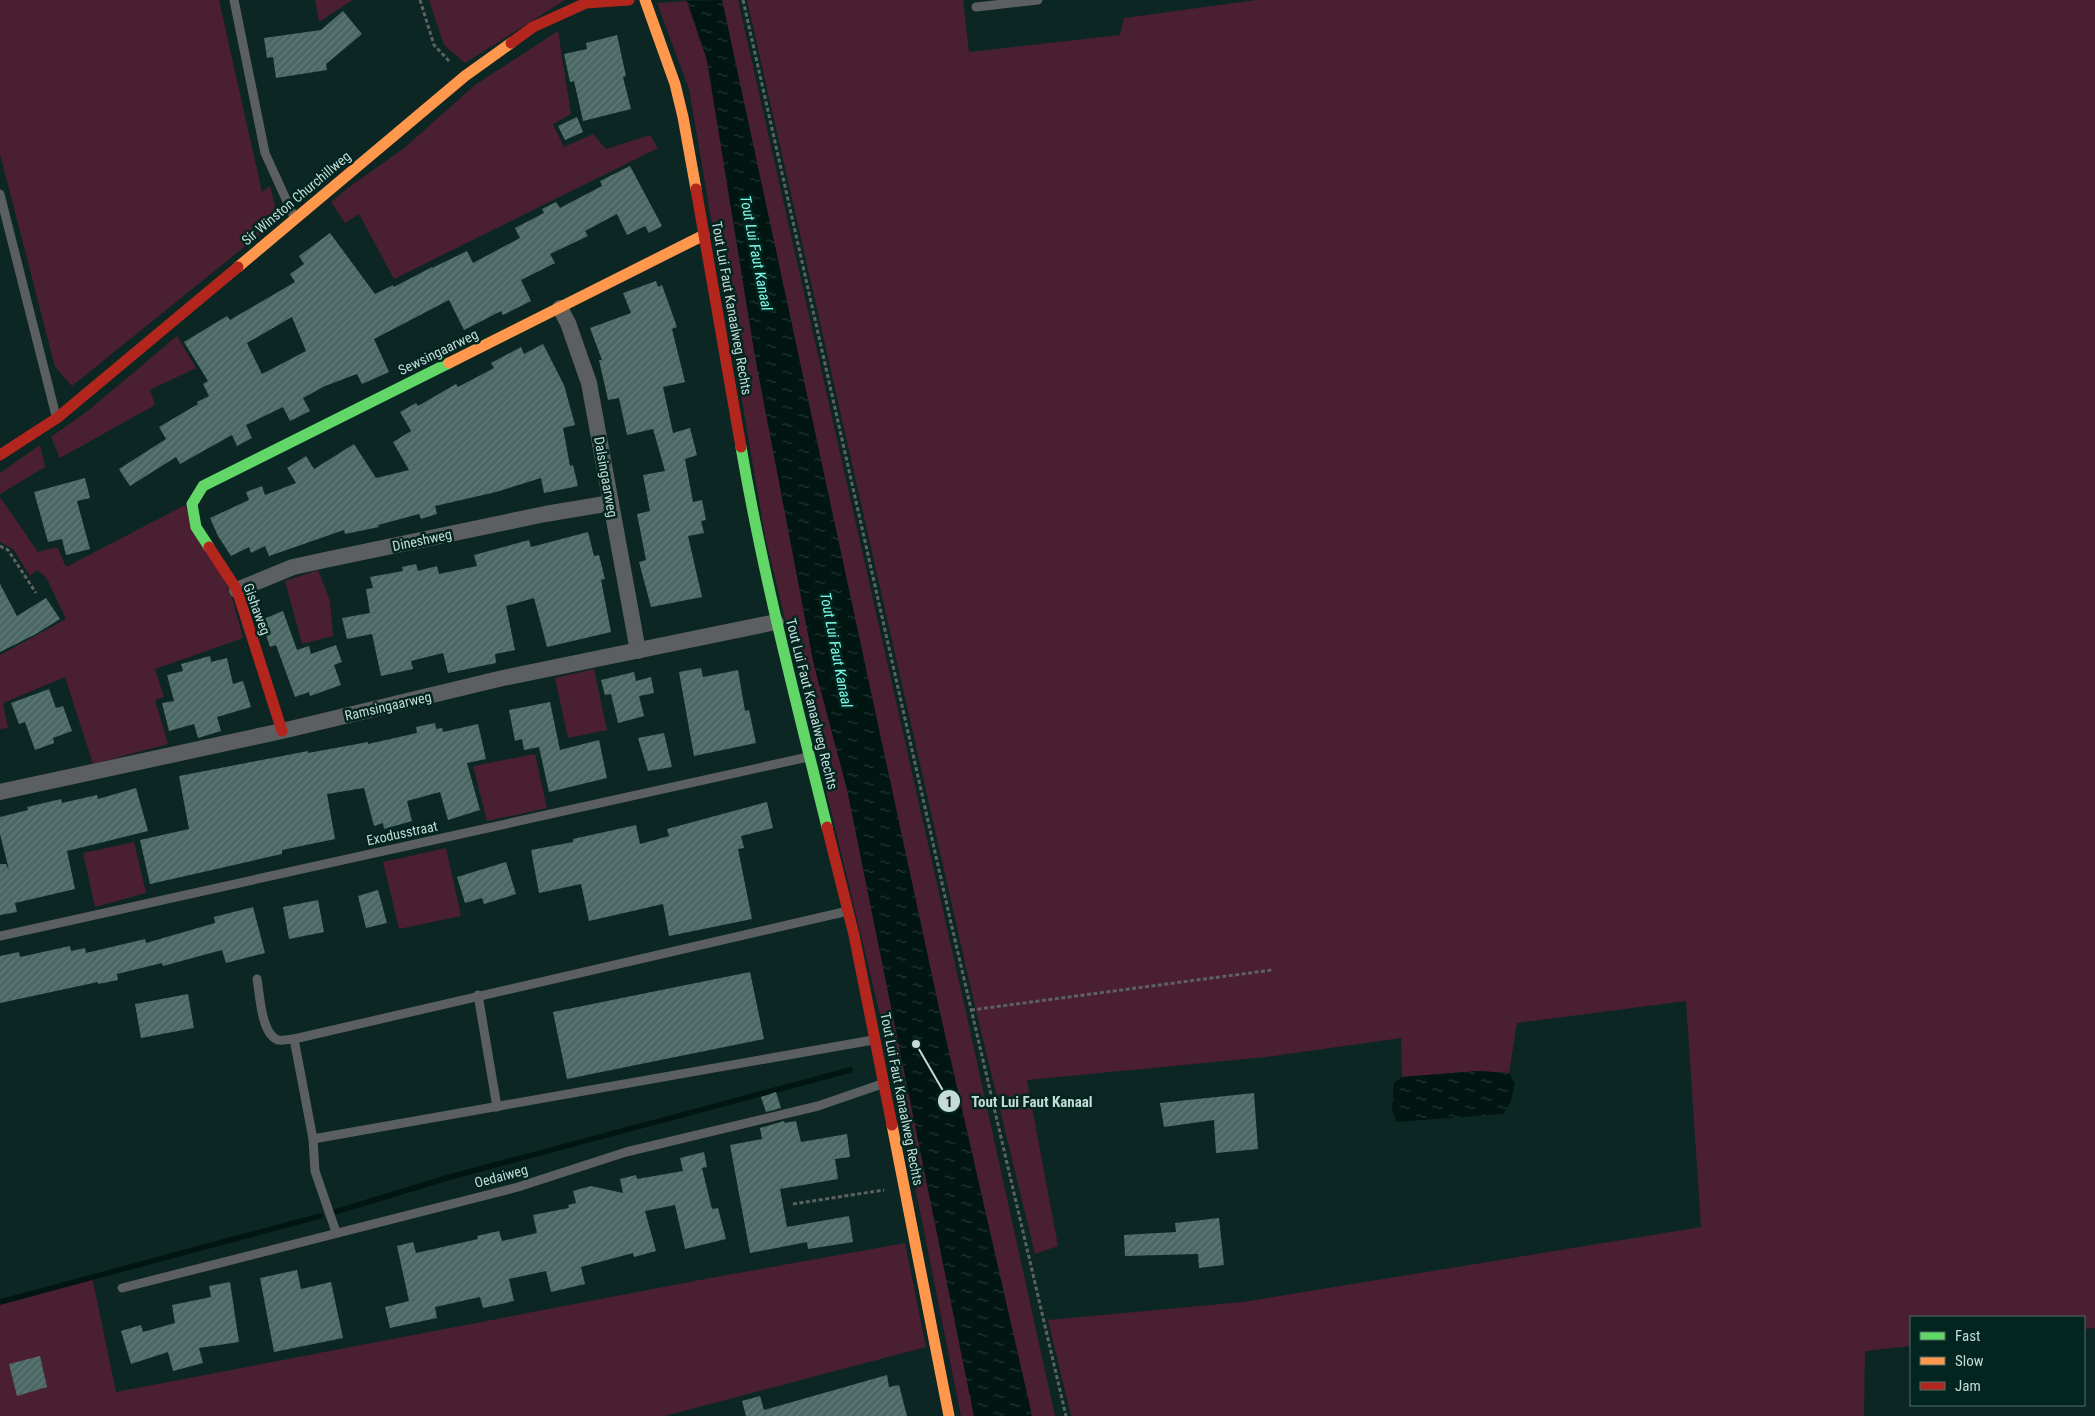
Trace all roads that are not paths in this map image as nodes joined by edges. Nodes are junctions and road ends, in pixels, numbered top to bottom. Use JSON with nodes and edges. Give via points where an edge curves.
{"nodes":[{"id":1,"x":234,"y":0,"type":"edge"},
{"id":2,"x":629,"y":0,"type":"edge"},
{"id":3,"x":645,"y":0,"type":"edge"},
{"id":4,"x":1038,"y":0,"type":"edge"},
{"id":5,"x":976,"y":7,"type":"dead end"},
{"id":6,"x":0,"y":194,"type":"edge"},
{"id":7,"x":295,"y":219,"type":"junction"},
{"id":8,"x":704,"y":235,"type":"junction"},
{"id":9,"x":560,"y":308,"type":"junction"},
{"id":10,"x":57,"y":418,"type":"junction"},
{"id":11,"x":0,"y":456,"type":"edge"},
{"id":12,"x":611,"y":503,"type":"junction"},
{"id":13,"x":192,"y":504,"type":"joint"},
{"id":14,"x":237,"y":590,"type":"junction"},
{"id":15,"x":776,"y":622,"type":"junction"},
{"id":16,"x":638,"y":650,"type":"junction"},
{"id":17,"x":282,"y":731,"type":"junction"},
{"id":18,"x":810,"y":756,"type":"junction"},
{"id":19,"x":0,"y":792,"type":"edge"},
{"id":20,"x":848,"y":911,"type":"junction"},
{"id":21,"x":0,"y":936,"type":"edge"},
{"id":22,"x":257,"y":979,"type":"dead end"},
{"id":23,"x":478,"y":995,"type":"junction"},
{"id":24,"x":294,"y":1039,"type":"junction"},
{"id":25,"x":876,"y":1039,"type":"junction"},
{"id":26,"x":884,"y":1083,"type":"junction"},
{"id":27,"x":498,"y":1107,"type":"junction"},
{"id":28,"x":313,"y":1139,"type":"junction"},
{"id":29,"x":336,"y":1232,"type":"junction"},
{"id":30,"x":122,"y":1288,"type":"dead end"},
{"id":31,"x":949,"y":1416,"type":"edge"}],
"edges":[{"from":1,"to":7,"type":"lane","via":[[265,153]]},
{"from":2,"to":7,"type":"street","name":"Sir Winston Churchillweg","via":[[586,3],[533,27],[465,76]]},
{"from":3,"to":8,"type":"street","name":"Tout Lui Faut Kanaalweg Rechts","via":[[675,84]]},
{"from":4,"to":5,"type":"lane"},
{"from":6,"to":10,"type":"lane"},
{"from":7,"to":10,"type":"street","name":"Sir Winston Churchillweg"},
{"from":8,"to":9,"type":"street","name":"Sewsingaarweg"},
{"from":8,"to":15,"type":"street","name":"Tout Lui Faut Kanaalweg Rechts","via":[[753,519]]},
{"from":9,"to":12,"type":"street","name":"Dalsingaarweg","via":[[589,383]]},
{"from":9,"to":13,"type":"street","name":"Sewsingaarweg","via":[[203,486]]},
{"from":10,"to":11,"type":"street","name":"Sir Winston Churchillweg"},
{"from":12,"to":14,"type":"street","name":"Dineshweg","via":[[293,567]]},
{"from":12,"to":16,"type":"street","name":"Dalsingaarweg"},
{"from":13,"to":14,"type":"street","name":"Gishaweg","via":[[196,527]]},
{"from":14,"to":17,"type":"street","name":"Gishaweg"},
{"from":15,"to":16,"type":"street","name":"Ramsingaarweg"},
{"from":15,"to":18,"type":"street","name":"Tout Lui Faut Kanaalweg Rechts"},
{"from":16,"to":17,"type":"street","name":"Ramsingaarweg"},
{"from":17,"to":19,"type":"street","name":"Ramsingaarweg"},
{"from":18,"to":20,"type":"street","name":"Tout Lui Faut Kanaalweg Rechts"},
{"from":18,"to":21,"type":"lane","name":"Exodusstraat"},
{"from":20,"to":23,"type":"lane"},
{"from":20,"to":25,"type":"street","name":"Tout Lui Faut Kanaalweg Rechts"},
{"from":22,"to":24,"type":"lane","via":[[269,1035],[279,1040]]},
{"from":23,"to":24,"type":"lane"},
{"from":23,"to":27,"type":"lane"},
{"from":24,"to":28,"type":"lane"},
{"from":25,"to":26,"type":"street","name":"Tout Lui Faut Kanaalweg Rechts"},
{"from":25,"to":27,"type":"lane"},
{"from":26,"to":29,"type":"lane","name":"Oedaiweg","via":[[818,1106],[626,1152],[518,1187]]},
{"from":26,"to":31,"type":"street","name":"Tout Lui Faut Kanaalweg Rechts"},
{"from":27,"to":28,"type":"lane"},
{"from":28,"to":29,"type":"lane","via":[[317,1179]]},
{"from":29,"to":30,"type":"lane","name":"Oedaiweg"}]}
